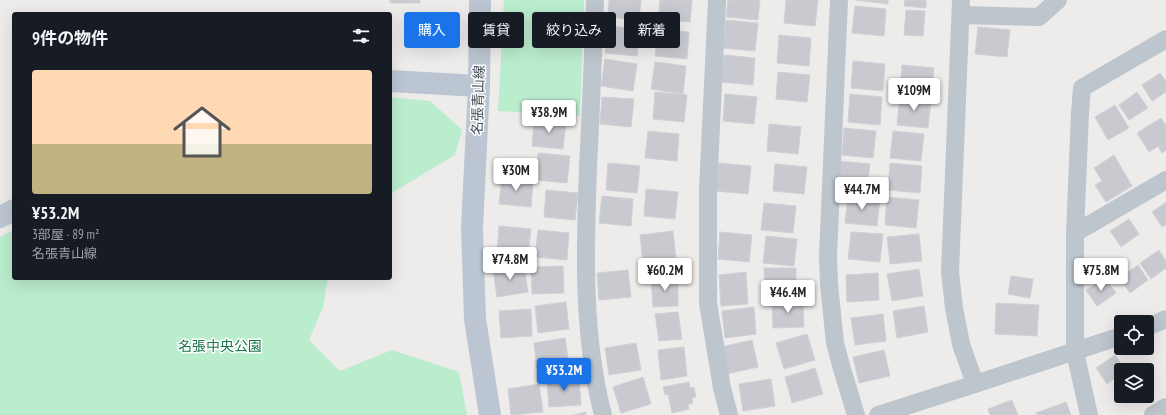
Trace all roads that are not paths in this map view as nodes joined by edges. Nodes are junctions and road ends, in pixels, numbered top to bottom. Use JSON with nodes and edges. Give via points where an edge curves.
{"nodes":[{"id":1,"x":480,"y":0,"type":"edge"},
{"id":2,"x":595,"y":0,"type":"edge"},
{"id":3,"x":717,"y":0,"type":"edge"},
{"id":4,"x":839,"y":0,"type":"edge"},
{"id":5,"x":1058,"y":0,"type":"edge"},
{"id":6,"x":961,"y":7,"type":"edge"},
{"id":7,"x":1166,"y":39,"type":"edge"},
{"id":8,"x":392,"y":81,"type":"edge"},
{"id":9,"x":479,"y":86,"type":"junction"},
{"id":10,"x":1166,"y":180,"type":"edge"},
{"id":11,"x":12,"y":211,"type":"edge"},
{"id":12,"x":0,"y":217,"type":"edge"},
{"id":13,"x":1076,"y":233,"type":"junction"},
{"id":14,"x":1166,"y":319,"type":"edge"},
{"id":15,"x":1154,"y":324,"type":"edge"},
{"id":16,"x":1114,"y":338,"type":"edge"},
{"id":17,"x":1075,"y":352,"type":"junction"},
{"id":18,"x":975,"y":384,"type":"junction"},
{"id":19,"x":1166,"y":407,"type":"edge"},
{"id":20,"x":490,"y":415,"type":"edge"},
{"id":21,"x":603,"y":415,"type":"edge"},
{"id":22,"x":729,"y":415,"type":"edge"},
{"id":23,"x":856,"y":415,"type":"edge"},
{"id":24,"x":878,"y":415,"type":"edge"},
{"id":25,"x":1089,"y":415,"type":"edge"},
{"id":26,"x":1153,"y":415,"type":"edge"}],
"edges":[{"from":1,"to":9,"type":"main road","name":"名張青山線"},
{"from":2,"to":21,"type":"street","via":[[585,238],[586,293],[591,356]]},
{"from":3,"to":22,"type":"street","via":[[708,189],[708,303]]},
{"from":4,"to":23,"type":"street","via":[[829,284],[835,343]]},
{"from":5,"to":6,"type":"street","via":[[1039,17]]},
{"from":6,"to":18,"type":"street","via":[[950,272],[961,344]]},
{"from":7,"to":13,"type":"street","via":[[1082,88]]},
{"from":8,"to":9,"type":"main road"},
{"from":9,"to":20,"type":"main road","name":"名張青山線","via":[[472,227],[475,319]]},
{"from":10,"to":13,"type":"street"},
{"from":11,"to":12,"type":"main road"},
{"from":13,"to":17,"type":"street"},
{"from":14,"to":15,"type":"street"},
{"from":16,"to":17,"type":"street"},
{"from":17,"to":18,"type":"street"},
{"from":17,"to":25,"type":"street"},
{"from":18,"to":24,"type":"street"},
{"from":19,"to":26,"type":"street"}]}
